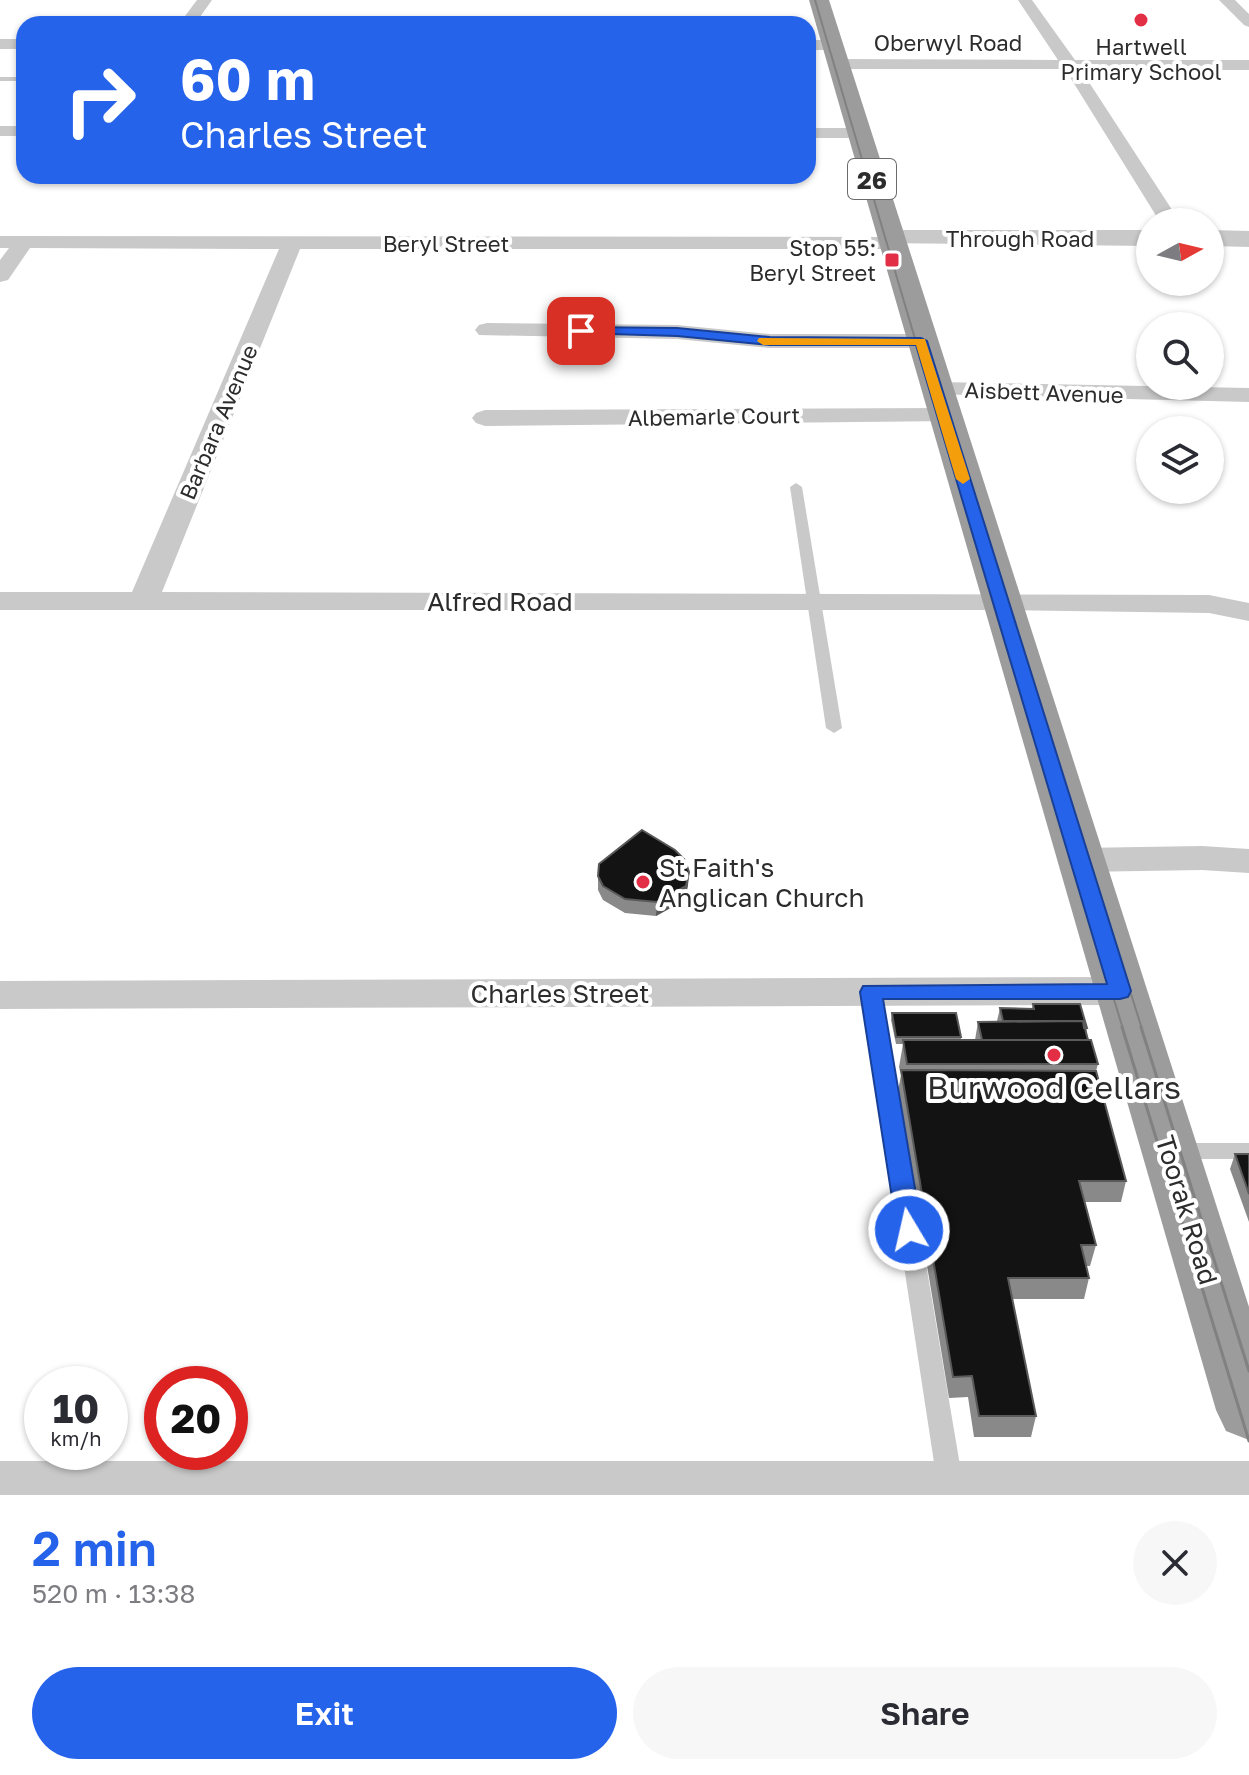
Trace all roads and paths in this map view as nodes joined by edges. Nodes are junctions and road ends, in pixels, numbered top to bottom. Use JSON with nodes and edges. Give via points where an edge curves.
{"nodes":[{"id":1,"x":819,"y":0,"type":"edge"},
{"id":2,"x":1025,"y":0,"type":"edge"},
{"id":3,"x":1226,"y":0,"type":"edge"},
{"id":4,"x":1249,"y":22,"type":"edge"},
{"id":5,"x":816,"y":48,"type":"edge"},
{"id":6,"x":835,"y":55,"type":"junction"},
{"id":7,"x":1067,"y":64,"type":"junction"},
{"id":8,"x":1249,"y":65,"type":"edge"},
{"id":9,"x":816,"y":133,"type":"edge"},
{"id":10,"x":859,"y":133,"type":"junction"},
{"id":11,"x":1161,"y":208,"type":"edge"},
{"id":12,"x":1136,"y":238,"type":"edge"},
{"id":13,"x":1224,"y":238,"type":"edge"},
{"id":14,"x":1249,"y":239,"type":"edge"},
{"id":15,"x":890,"y":240,"type":"junction"},
{"id":16,"x":0,"y":242,"type":"edge"},
{"id":17,"x":24,"y":242,"type":"junction"},
{"id":18,"x":292,"y":243,"type":"junction"},
{"id":19,"x":0,"y":275,"type":"edge"},
{"id":20,"x":487,"y":330,"type":"dead end"},
{"id":21,"x":921,"y":341,"type":"junction"},
{"id":22,"x":1249,"y":395,"type":"edge"},
{"id":23,"x":940,"y":402,"type":"junction"},
{"id":24,"x":485,"y":418,"type":"dead end"},
{"id":25,"x":796,"y":487,"type":"dead end"},
{"id":26,"x":0,"y":601,"type":"edge"},
{"id":27,"x":143,"y":601,"type":"junction"},
{"id":28,"x":814,"y":601,"type":"junction"},
{"id":29,"x":1000,"y":602,"type":"junction"},
{"id":30,"x":1249,"y":612,"type":"edge"},
{"id":31,"x":834,"y":728,"type":"dead end"},
{"id":32,"x":1080,"y":860,"type":"junction"},
{"id":33,"x":1249,"y":861,"type":"edge"},
{"id":34,"x":1120,"y":991,"type":"junction"},
{"id":35,"x":871,"y":992,"type":"junction"},
{"id":36,"x":0,"y":995,"type":"edge"},
{"id":37,"x":1169,"y":1150,"type":"junction"},
{"id":38,"x":1249,"y":1151,"type":"edge"},
{"id":39,"x":1246,"y":1391,"type":"edge"},
{"id":40,"x":0,"y":1486,"type":"edge"},
{"id":41,"x":1249,"y":1486,"type":"edge"},
{"id":42,"x":951,"y":1489,"type":"edge"}],
"edges":[{"from":1,"to":6,"type":"highway","name":"Toorak Road","number":"26"},
{"from":2,"to":7,"type":"street"},
{"from":3,"to":4,"type":"street"},
{"from":5,"to":6,"type":"street","name":"Oberwyl Road"},
{"from":6,"to":7,"type":"street","name":"Oberwyl Road"},
{"from":6,"to":10,"type":"highway","name":"Toorak Road","number":"26"},
{"from":7,"to":8,"type":"street","name":"Oberwyl Road"},
{"from":7,"to":11,"type":"street"},
{"from":9,"to":10,"type":"street"},
{"from":10,"to":15,"type":"highway","name":"Toorak Road","number":"26"},
{"from":12,"to":15,"type":"street","name":"Through Road"},
{"from":13,"to":14,"type":"street"},
{"from":15,"to":18,"type":"street","name":"Beryl Street"},
{"from":15,"to":21,"type":"highway","name":"Toorak Road","number":"26"},
{"from":16,"to":17,"type":"street","name":"Beryl Street"},
{"from":17,"to":18,"type":"street","name":"Beryl Street"},
{"from":17,"to":19,"type":"street"},
{"from":18,"to":27,"type":"street","name":"Barbara Avenue"},
{"from":20,"to":21,"type":"street"},
{"from":21,"to":23,"type":"highway","name":"Toorak Road","number":"26"},
{"from":22,"to":23,"type":"street","name":"Aisbett Avenue"},
{"from":23,"to":24,"type":"street","name":"Albemarle Court"},
{"from":23,"to":29,"type":"highway","name":"Toorak Road","number":"26"},
{"from":25,"to":28,"type":"lane"},
{"from":26,"to":27,"type":"street","name":"Alfred Road"},
{"from":27,"to":28,"type":"street","name":"Alfred Road"},
{"from":28,"to":29,"type":"street","name":"Alfred Road"},
{"from":28,"to":31,"type":"lane"},
{"from":29,"to":30,"type":"street","name":"Alfred Road","via":[[1209,604]]},
{"from":29,"to":32,"type":"highway","name":"Toorak Road","number":"26"},
{"from":32,"to":33,"type":"street"},
{"from":32,"to":34,"type":"highway","name":"Toorak Road","number":"26"},
{"from":34,"to":35,"type":"street","name":"Charles Street"},
{"from":34,"to":37,"type":"highway","name":"Toorak Road","number":"26"},
{"from":35,"to":36,"type":"street","name":"Charles Street"},
{"from":35,"to":42,"type":"lane"},
{"from":37,"to":38,"type":"lane"},
{"from":37,"to":39,"type":"highway","name":"Toorak Road","number":"26"},
{"from":40,"to":42,"type":"street"},
{"from":41,"to":42,"type":"street"}]}
